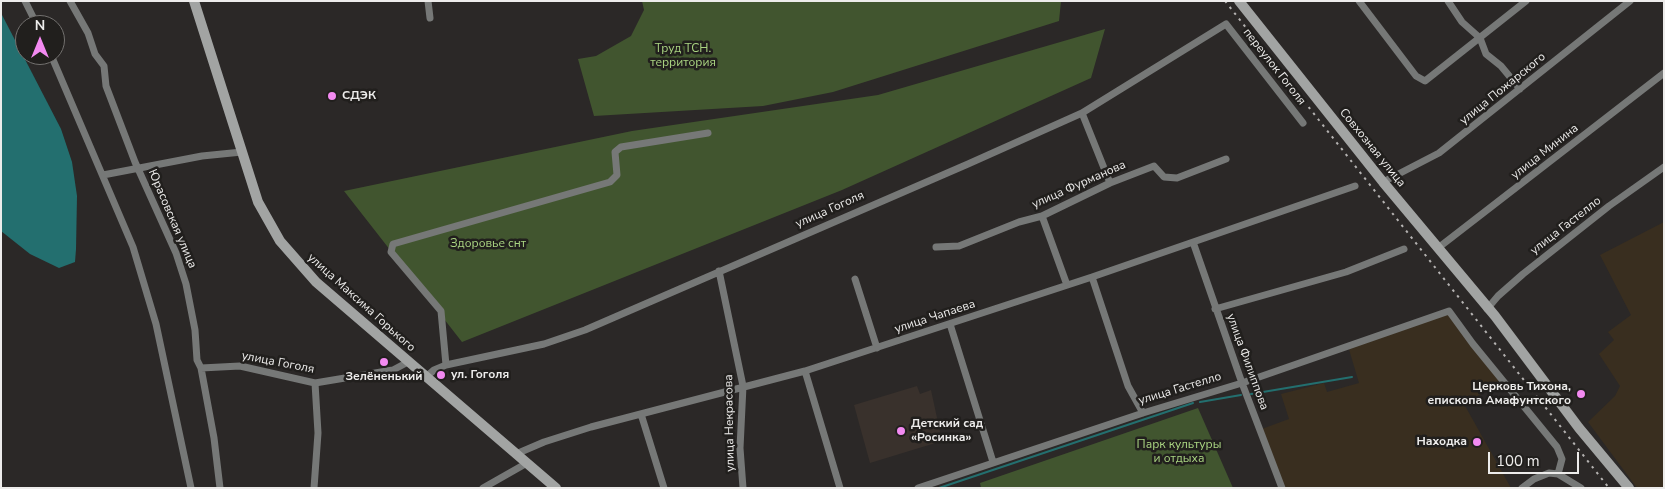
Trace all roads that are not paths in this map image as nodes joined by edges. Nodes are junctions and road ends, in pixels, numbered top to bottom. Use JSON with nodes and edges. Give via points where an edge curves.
{"nodes":[{"id":1,"x":25,"y":1,"type":"edge"},
{"id":2,"x":70,"y":1,"type":"edge"},
{"id":3,"x":194,"y":1,"type":"edge"},
{"id":4,"x":428,"y":1,"type":"edge"},
{"id":5,"x":1239,"y":1,"type":"edge"},
{"id":6,"x":1359,"y":1,"type":"edge"},
{"id":7,"x":1448,"y":1,"type":"edge"},
{"id":8,"x":1526,"y":1,"type":"edge"},
{"id":9,"x":1630,"y":1,"type":"edge"},
{"id":10,"x":32,"y":15,"type":"edge"},
{"id":11,"x":430,"y":18,"type":"dead end"},
{"id":12,"x":1226,"y":24,"type":"joint"},
{"id":13,"x":1480,"y":38,"type":"junction"},
{"id":14,"x":55,"y":65,"type":"edge"},
{"id":15,"x":1664,"y":72,"type":"edge"},
{"id":16,"x":1520,"y":89,"type":"junction"},
{"id":17,"x":1082,"y":112,"type":"junction"},
{"id":18,"x":1303,"y":123,"type":"dead end"},
{"id":19,"x":708,"y":133,"type":"dead end"},
{"id":20,"x":242,"y":152,"type":"junction"},
{"id":21,"x":1226,"y":160,"type":"dead end"},
{"id":22,"x":1664,"y":167,"type":"edge"},
{"id":23,"x":138,"y":168,"type":"junction"},
{"id":24,"x":103,"y":174,"type":"junction"},
{"id":25,"x":1382,"y":182,"type":"junction"},
{"id":26,"x":1110,"y":183,"type":"junction"},
{"id":27,"x":1356,"y":186,"type":"dead end"},
{"id":28,"x":1042,"y":216,"type":"junction"},
{"id":29,"x":1193,"y":242,"type":"junction"},
{"id":30,"x":936,"y":247,"type":"dead end"},
{"id":31,"x":1438,"y":248,"type":"junction"},
{"id":32,"x":1404,"y":249,"type":"dead end"},
{"id":33,"x":719,"y":271,"type":"junction"},
{"id":34,"x":1092,"y":277,"type":"junction"},
{"id":35,"x":855,"y":279,"type":"dead end"},
{"id":36,"x":1067,"y":285,"type":"junction"},
{"id":37,"x":1488,"y":308,"type":"junction"},
{"id":38,"x":1215,"y":309,"type":"junction"},
{"id":39,"x":950,"y":324,"type":"junction"},
{"id":40,"x":877,"y":348,"type":"junction"},
{"id":41,"x":408,"y":362,"type":"junction"},
{"id":42,"x":446,"y":365,"type":"junction"},
{"id":43,"x":201,"y":368,"type":"junction"},
{"id":44,"x":805,"y":371,"type":"junction"},
{"id":45,"x":426,"y":376,"type":"junction"},
{"id":46,"x":1242,"y":382,"type":"junction"},
{"id":47,"x":315,"y":383,"type":"junction"},
{"id":48,"x":743,"y":386,"type":"junction"},
{"id":49,"x":1142,"y":413,"type":"junction"},
{"id":50,"x":641,"y":414,"type":"junction"},
{"id":51,"x":516,"y":454,"type":"junction"},
{"id":52,"x":993,"y":462,"type":"junction"},
{"id":53,"x":527,"y":463,"type":"junction"},
{"id":54,"x":1558,"y":474,"type":"junction"},
{"id":55,"x":191,"y":488,"type":"edge"},
{"id":56,"x":220,"y":488,"type":"edge"},
{"id":57,"x":314,"y":488,"type":"edge"},
{"id":58,"x":482,"y":488,"type":"edge"},
{"id":59,"x":556,"y":488,"type":"edge"},
{"id":60,"x":664,"y":488,"type":"edge"},
{"id":61,"x":743,"y":488,"type":"edge"},
{"id":62,"x":840,"y":488,"type":"edge"},
{"id":63,"x":918,"y":488,"type":"edge"},
{"id":64,"x":1282,"y":488,"type":"edge"},
{"id":65,"x":1522,"y":488,"type":"edge"},
{"id":66,"x":1581,"y":488,"type":"edge"},
{"id":67,"x":1629,"y":488,"type":"edge"}],
"edges":[{"from":1,"to":10,"type":"street"},
{"from":2,"to":23,"type":"street","name":"Юрасовская улица","via":[[104,66],[106,86]]},
{"from":3,"to":20,"type":"street","name":"улица Максима Горького"},
{"from":4,"to":11,"type":"street"},
{"from":5,"to":25,"type":"street","name":"Совхозная улица"},
{"from":6,"to":13,"type":"street","via":[[1416,76],[1425,81]]},
{"from":7,"to":13,"type":"street","via":[[1462,22]]},
{"from":8,"to":13,"type":"street"},
{"from":9,"to":16,"type":"street","name":"улица Пожарского"},
{"from":12,"to":17,"type":"street","name":"улица Гоголя"},
{"from":12,"to":18,"type":"street","name":"переулок Гоголя"},
{"from":13,"to":16,"type":"street","via":[[1486,54]]},
{"from":14,"to":24,"type":"street"},
{"from":15,"to":31,"type":"street","name":"улица Минина"},
{"from":16,"to":25,"type":"street","name":"улица Пожарского","via":[[1439,153]]},
{"from":17,"to":26,"type":"street"},
{"from":17,"to":33,"type":"street","name":"улица Гоголя"},
{"from":19,"to":42,"type":"street","via":[[621,147],[615,152],[617,175],[610,182],[393,244],[390,252],[441,311]]},
{"from":20,"to":23,"type":"street"},
{"from":20,"to":41,"type":"street","name":"улица Максима Горького","via":[[264,214],[290,254],[316,282]]},
{"from":21,"to":26,"type":"street","name":"улица Фурманова","via":[[1186,176],[1164,177],[1154,166]]},
{"from":22,"to":37,"type":"street","name":"улица Гастелло","via":[[1529,269]]},
{"from":23,"to":24,"type":"street"},
{"from":23,"to":43,"type":"street","name":"Юрасовская улица","via":[[176,252],[186,284],[197,360]]},
{"from":24,"to":55,"type":"street","via":[[134,246],[156,324]]},
{"from":25,"to":31,"type":"street","name":"Совхозная улица"},
{"from":26,"to":28,"type":"street","name":"улица Фурманова"},
{"from":27,"to":29,"type":"street","name":"улица Чапаева"},
{"from":28,"to":30,"type":"street","name":"улица Фурманова","via":[[959,246]]},
{"from":28,"to":36,"type":"street"},
{"from":29,"to":34,"type":"street","name":"улица Чапаева"},
{"from":29,"to":38,"type":"street","name":"улица Филиппова"},
{"from":31,"to":37,"type":"street","name":"Совхозная улица"},
{"from":32,"to":38,"type":"street","via":[[1354,270]]},
{"from":33,"to":42,"type":"street","name":"улица Гоголя","via":[[555,341]]},
{"from":33,"to":48,"type":"street","name":"улица Некрасова"},
{"from":34,"to":36,"type":"street","name":"улица Чапаева"},
{"from":34,"to":49,"type":"street","via":[[1128,386]]},
{"from":35,"to":40,"type":"street"},
{"from":36,"to":39,"type":"street","name":"улица Чапаева"},
{"from":37,"to":67,"type":"street","name":"Совхозная улица"},
{"from":38,"to":46,"type":"street","name":"улица Филиппова"},
{"from":39,"to":40,"type":"street","name":"улица Чапаева"},
{"from":39,"to":52,"type":"street"},
{"from":40,"to":44,"type":"street","name":"улица Чапаева"},
{"from":41,"to":45,"type":"street","name":"улица Максима Горького"},
{"from":41,"to":47,"type":"street","name":"улица Гоголя","via":[[393,370]]},
{"from":42,"to":45,"type":"street","name":"улица Гоголя"},
{"from":43,"to":47,"type":"street","name":"улица Гоголя","via":[[240,366]]},
{"from":43,"to":56,"type":"street","name":"Юрасовская улица"},
{"from":44,"to":48,"type":"street","name":"улица Чапаева"},
{"from":44,"to":62,"type":"street"},
{"from":45,"to":51,"type":"street","name":"улица Максима Горького"},
{"from":46,"to":49,"type":"street","name":"улица Гастелло"},
{"from":46,"to":54,"type":"street","name":"улица Гастелло","via":[[1449,311],[1557,447],[1562,459]]},
{"from":46,"to":64,"type":"street","name":"улица Филиппова"},
{"from":47,"to":57,"type":"street","via":[[318,433]]},
{"from":48,"to":50,"type":"street","name":"улица Чапаева"},
{"from":48,"to":61,"type":"street","name":"улица Некрасова","via":[[740,448]]},
{"from":49,"to":52,"type":"street","name":"улица Гастелло"},
{"from":50,"to":51,"type":"street","name":"улица Чапаева","via":[[544,442]]},
{"from":50,"to":60,"type":"street"},
{"from":51,"to":53,"type":"street","name":"улица Максима Горького"},
{"from":52,"to":63,"type":"street","name":"улица Гастелло"},
{"from":53,"to":58,"type":"street"},
{"from":53,"to":59,"type":"street","name":"улица Максима Горького"},
{"from":54,"to":65,"type":"street","via":[[1541,476]]},
{"from":54,"to":66,"type":"street"}]}
